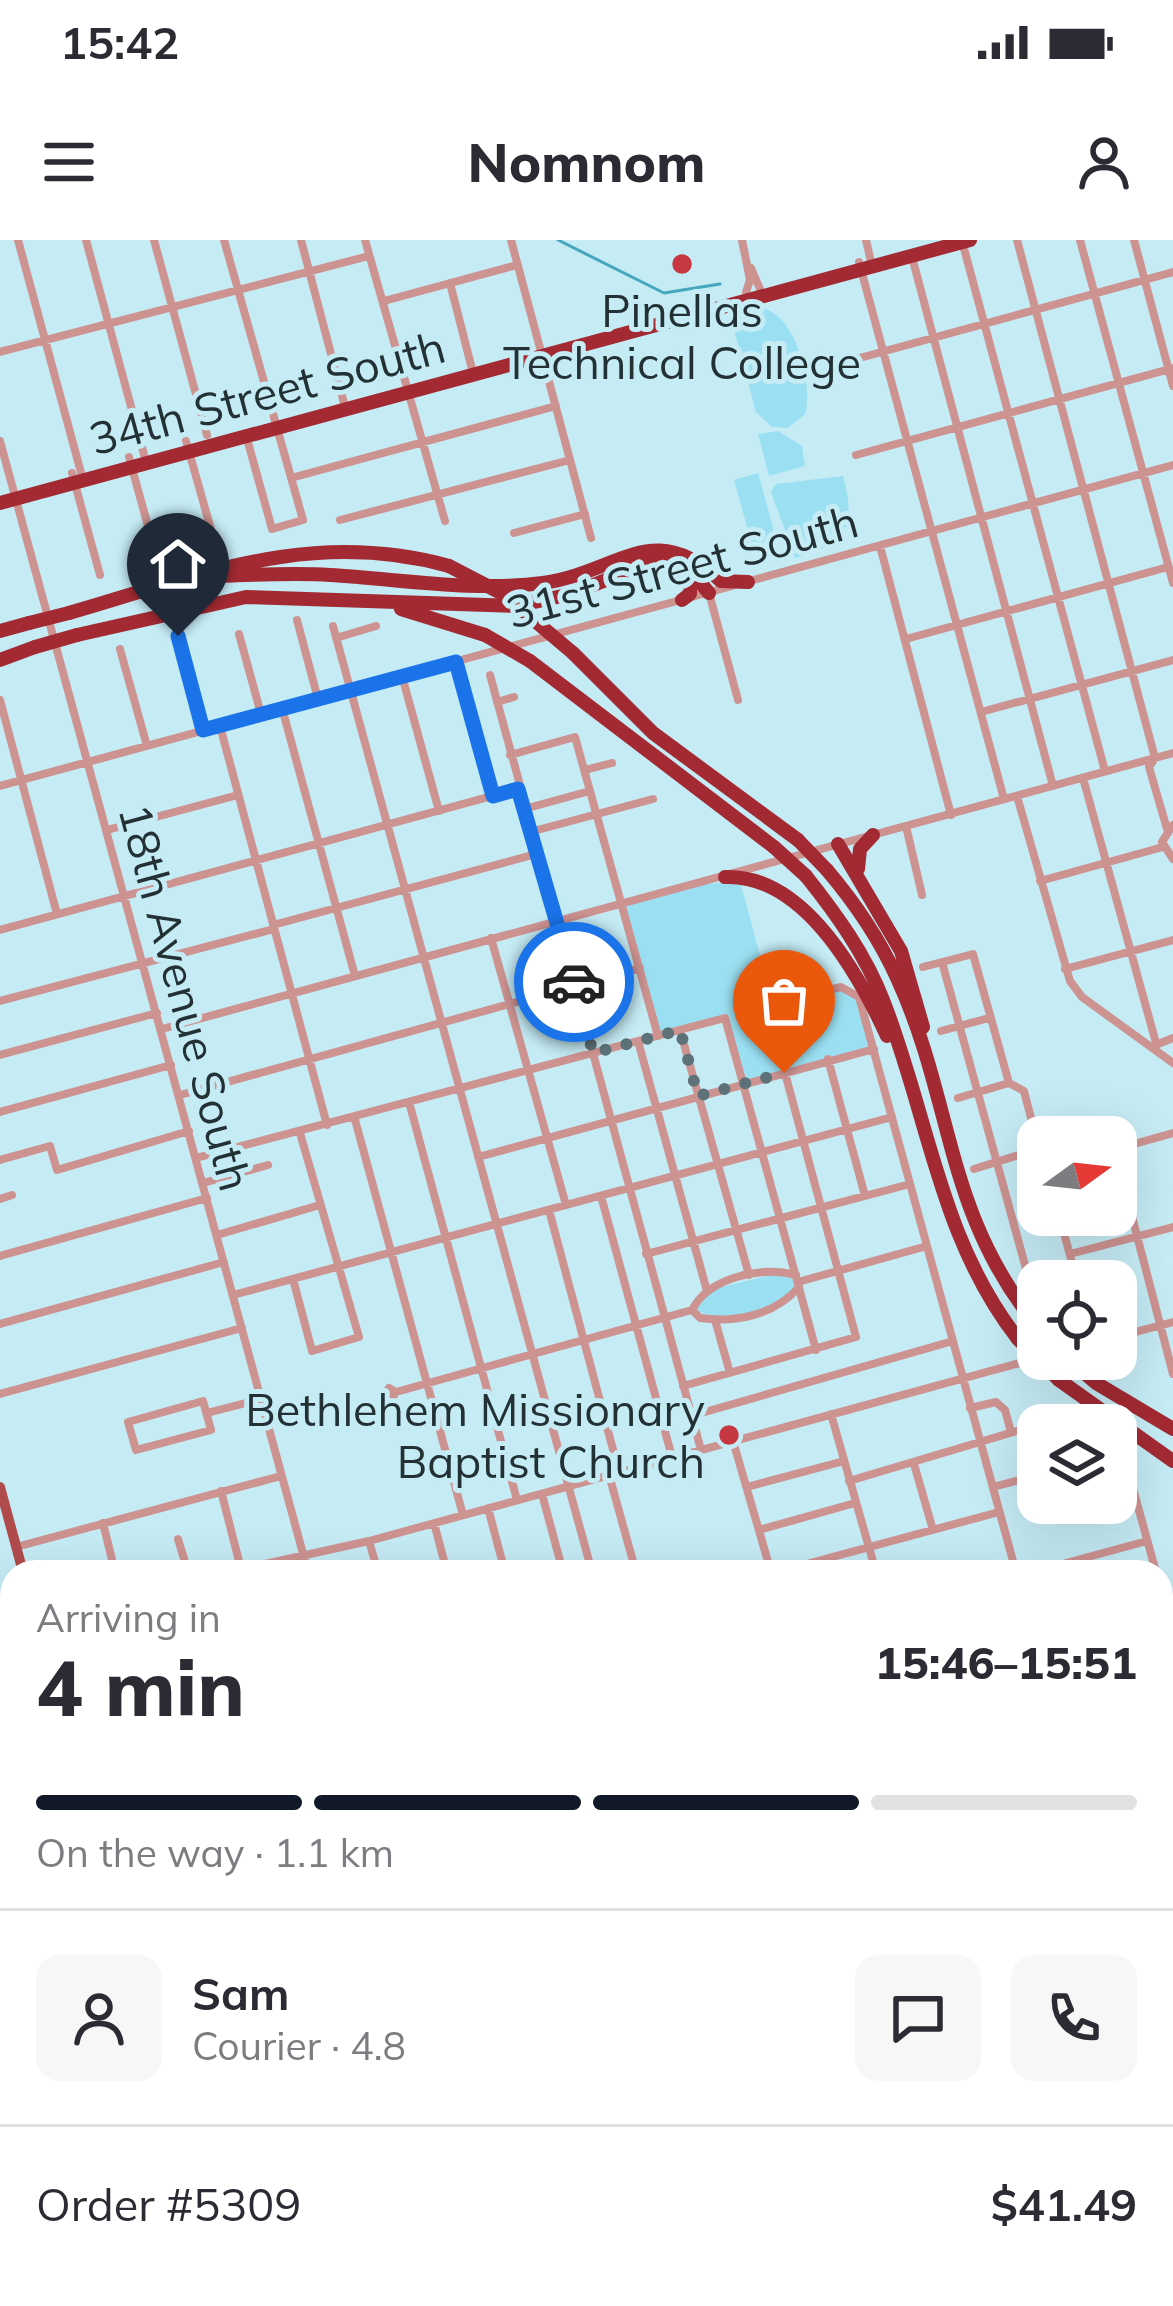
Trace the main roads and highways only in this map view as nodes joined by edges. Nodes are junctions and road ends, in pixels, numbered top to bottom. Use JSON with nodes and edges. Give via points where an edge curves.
{"nodes":[{"id":1,"x":965,"y":241,"type":"edge"},
{"id":2,"x":937,"y":242,"type":"edge"},
{"id":3,"x":866,"y":265,"type":"junction"},
{"id":4,"x":275,"y":421,"type":"junction"},
{"id":5,"x":188,"y":446,"type":"junction"},
{"id":6,"x":10,"y":494,"type":"edge"},
{"id":7,"x":0,"y":503,"type":"edge"},
{"id":8,"x":694,"y":564,"type":"junction"},
{"id":9,"x":191,"y":577,"type":"junction"},
{"id":10,"x":748,"y":582,"type":"road end"},
{"id":11,"x":709,"y":592,"type":"road end"},
{"id":12,"x":682,"y":600,"type":"road end"},
{"id":13,"x":367,"y":601,"type":"junction"},
{"id":14,"x":0,"y":628,"type":"edge"},
{"id":15,"x":0,"y":658,"type":"edge"},
{"id":16,"x":873,"y":835,"type":"road end"},
{"id":17,"x":838,"y":844,"type":"road end"},
{"id":18,"x":774,"y":855,"type":"junction"},
{"id":19,"x":860,"y":874,"type":"junction"},
{"id":20,"x":724,"y":877,"type":"road end"},
{"id":21,"x":778,"y":891,"type":"junction"},
{"id":22,"x":912,"y":1093,"type":"junction"},
{"id":23,"x":936,"y":1103,"type":"junction"},
{"id":24,"x":1017,"y":1296,"type":"edge"},
{"id":25,"x":1096,"y":1380,"type":"edge"},
{"id":26,"x":1173,"y":1428,"type":"edge"},
{"id":27,"x":1173,"y":1463,"type":"edge"},
{"id":28,"x":0,"y":1487,"type":"edge"},
{"id":29,"x":5,"y":1526,"type":"edge"},
{"id":30,"x":20,"y":1560,"type":"edge"}],
"edges":[{"from":1,"to":2,"type":"highway","name":"34th Street South"},
{"from":2,"to":3,"type":"highway","name":"34th Street South"},
{"from":2,"to":3,"type":"highway","name":"34th Street South"},
{"from":3,"to":4,"type":"highway","name":"34th Street South"},
{"from":4,"to":5,"type":"highway","name":"34th Street South"},
{"from":4,"to":5,"type":"highway","name":"34th Street South"},
{"from":5,"to":6,"type":"highway","name":"34th Street South"},
{"from":6,"to":7,"type":"highway","name":"34th Street South"},
{"from":8,"to":9,"type":"highway","via":[[674,549],[652,549],[560,580],[513,586],[323,574]]},
{"from":8,"to":10,"type":"highway","via":[[722,581]]},
{"from":8,"to":11,"type":"highway"},
{"from":8,"to":12,"type":"highway"},
{"from":8,"to":13,"type":"highway","via":[[658,559],[516,606]]},
{"from":9,"to":14,"type":"highway","bridge":true},
{"from":9,"to":23,"type":"highway","bridge":true,"via":[[323,549],[380,550],[449,566],[503,594],[652,733],[826,870],[898,980]]},
{"from":13,"to":15,"type":"highway","bridge":true,"via":[[246,597]]},
{"from":13,"to":18,"type":"highway","bridge":true,"via":[[485,635],[530,662]]},
{"from":16,"to":19,"type":"highway","via":[[857,857]]},
{"from":17,"to":19,"type":"highway"},
{"from":18,"to":21,"type":"highway"},
{"from":18,"to":22,"type":"highway","bridge":true,"via":[[806,876],[867,964]]},
{"from":19,"to":23,"type":"highway","via":[[913,984]]},
{"from":20,"to":21,"type":"highway","via":[[757,878]]},
{"from":21,"to":22,"type":"highway","via":[[853,973]]},
{"from":22,"to":27,"type":"highway","bridge":true,"via":[[967,1261],[1018,1339]]},
{"from":23,"to":24,"type":"highway","via":[[978,1237]]},
{"from":25,"to":26,"type":"highway"},
{"from":28,"to":29,"type":"main road"},
{"from":29,"to":30,"type":"main road"}]}
